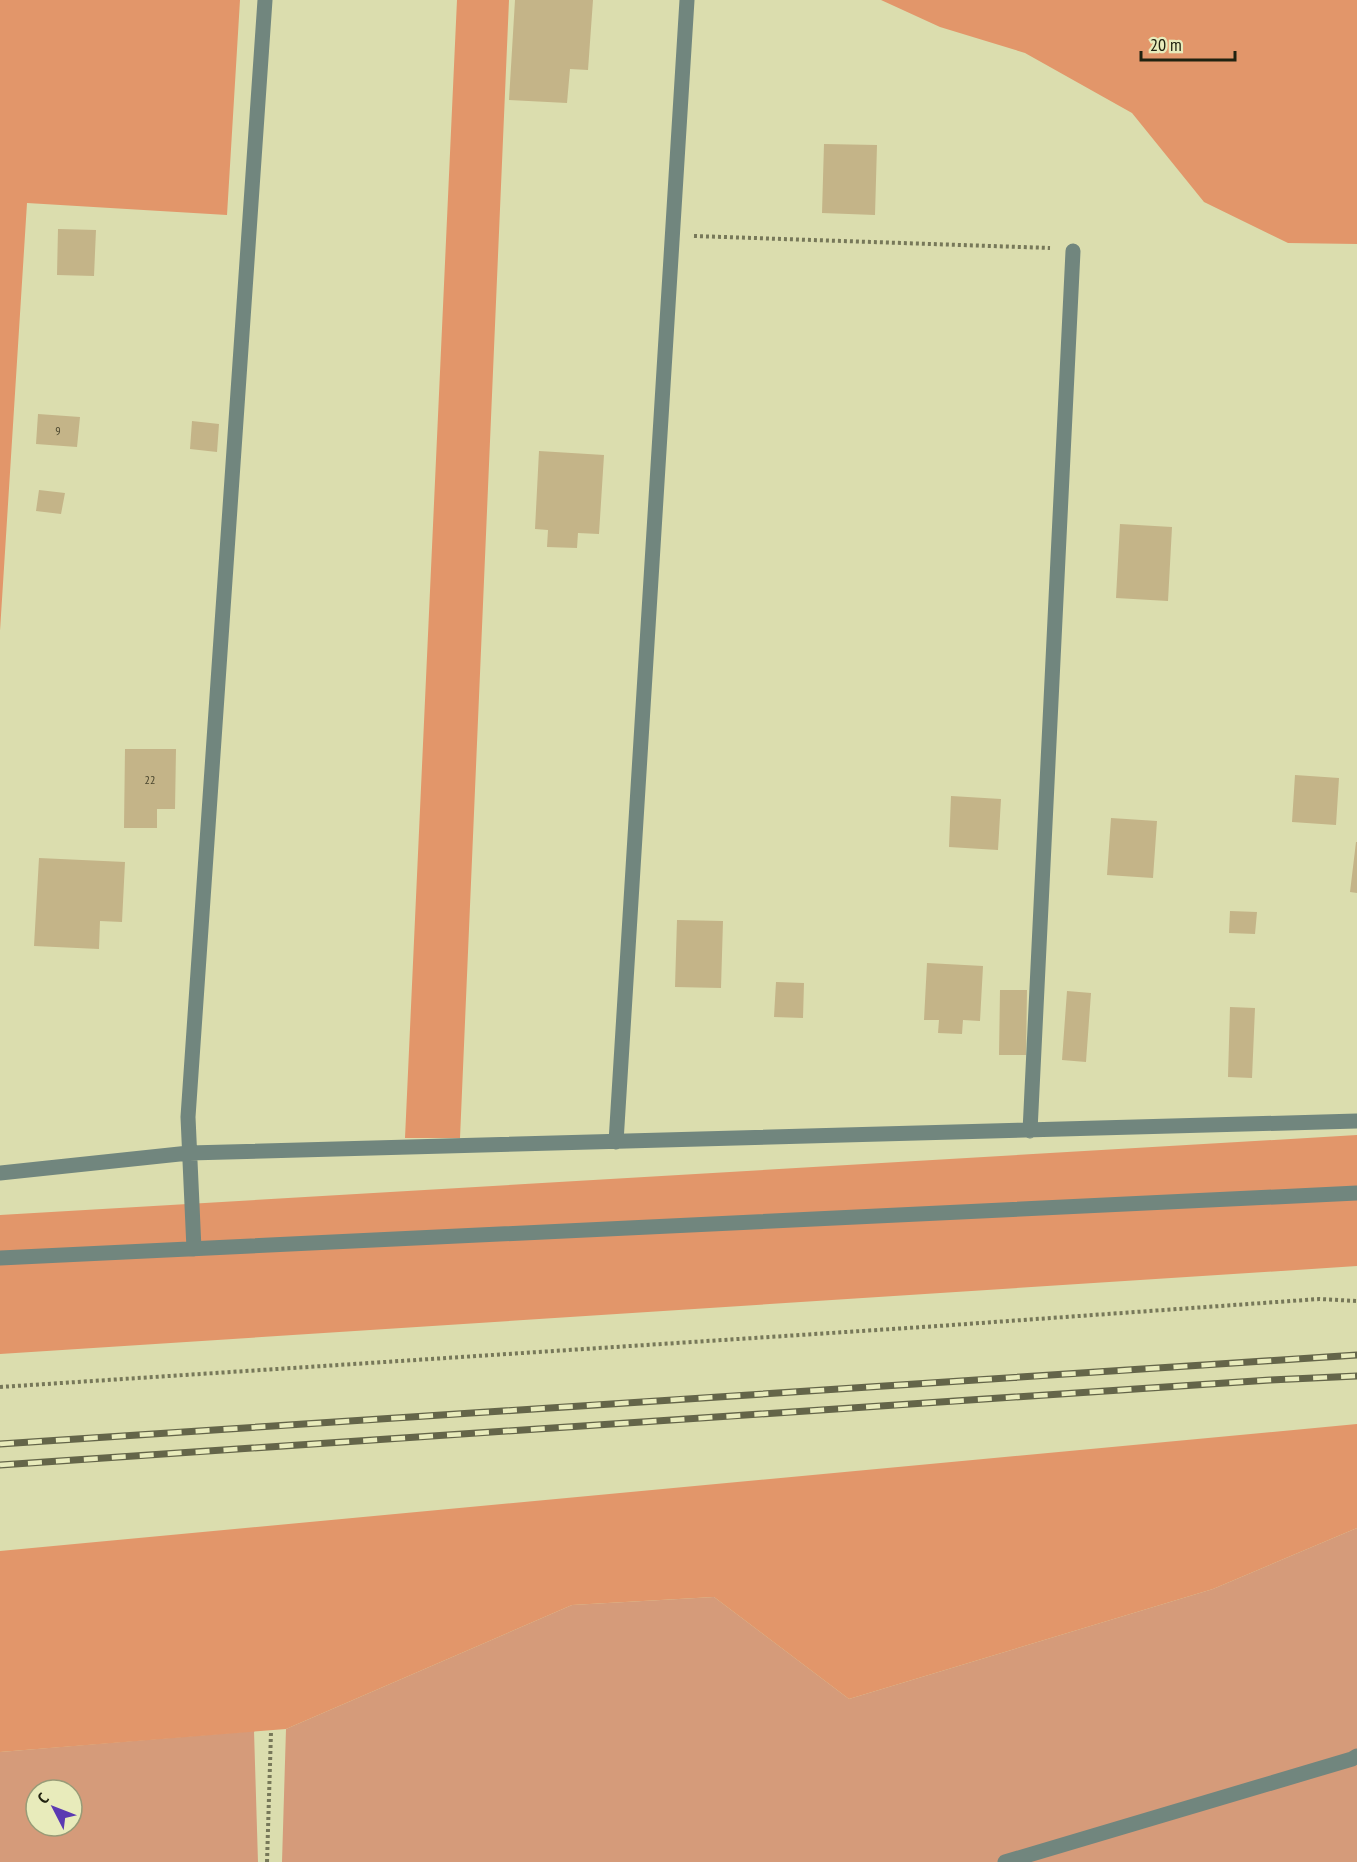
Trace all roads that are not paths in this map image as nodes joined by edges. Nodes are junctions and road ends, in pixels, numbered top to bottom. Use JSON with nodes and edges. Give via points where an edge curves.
{"nodes":[{"id":1,"x":265,"y":0,"type":"edge"},
{"id":2,"x":687,"y":0,"type":"edge"},
{"id":3,"x":1073,"y":251,"type":"road end"},
{"id":4,"x":1357,"y":1121,"type":"edge"},
{"id":5,"x":1030,"y":1131,"type":"junction"},
{"id":6,"x":616,"y":1142,"type":"junction"},
{"id":7,"x":189,"y":1153,"type":"junction"},
{"id":8,"x":0,"y":1173,"type":"edge"},
{"id":9,"x":1357,"y":1193,"type":"edge"},
{"id":10,"x":195,"y":1249,"type":"junction"},
{"id":11,"x":0,"y":1258,"type":"edge"},
{"id":12,"x":1357,"y":1756,"type":"edge"},
{"id":13,"x":1005,"y":1862,"type":"edge"}],
"edges":[{"from":1,"to":7,"type":"street","via":[[188,1106]]},
{"from":2,"to":6,"type":"street"},
{"from":3,"to":5,"type":"street"},
{"from":4,"to":5,"type":"street"},
{"from":5,"to":6,"type":"street"},
{"from":6,"to":7,"type":"street"},
{"from":7,"to":8,"type":"street"},
{"from":7,"to":10,"type":"street"},
{"from":9,"to":10,"type":"street"},
{"from":10,"to":11,"type":"street"},
{"from":12,"to":13,"type":"street"}]}
